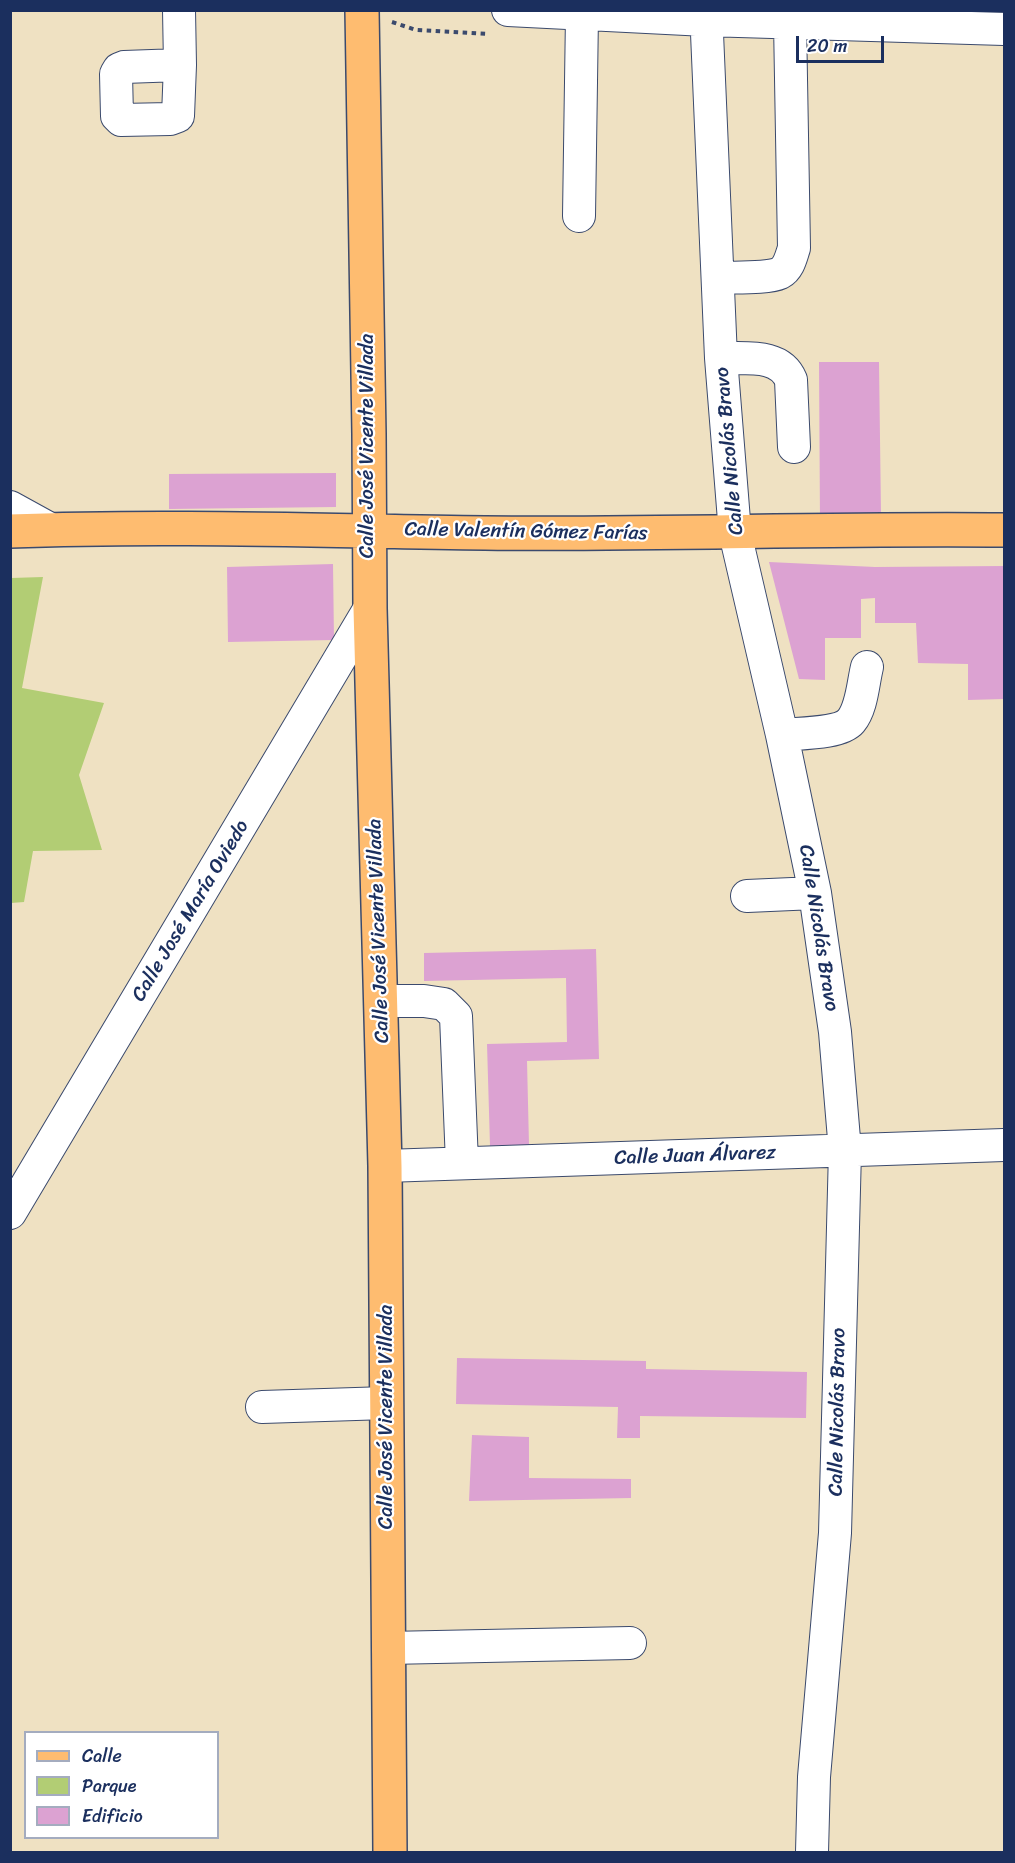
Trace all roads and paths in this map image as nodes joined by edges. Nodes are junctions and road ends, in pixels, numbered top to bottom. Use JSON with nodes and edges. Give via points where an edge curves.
{"nodes":[{"id":1,"x":179,"y":10,"type":"edge"},
{"id":2,"x":362,"y":10,"type":"edge"},
{"id":3,"x":508,"y":10,"type":"edge"},
{"id":4,"x":582,"y":15,"type":"junction"},
{"id":5,"x":706,"y":15,"type":"edge"},
{"id":6,"x":789,"y":22,"type":"junction"},
{"id":7,"x":1005,"y":29,"type":"edge"},
{"id":8,"x":180,"y":65,"type":"dead end"},
{"id":9,"x":579,"y":216,"type":"dead end"},
{"id":10,"x":718,"y":278,"type":"junction"},
{"id":11,"x":721,"y":358,"type":"junction"},
{"id":12,"x":794,"y":447,"type":"dead end"},
{"id":13,"x":10,"y":507,"type":"edge"},
{"id":14,"x":50,"y":530,"type":"junction"},
{"id":15,"x":369,"y":530,"type":"junction"},
{"id":16,"x":1005,"y":530,"type":"edge"},
{"id":17,"x":10,"y":531,"type":"edge"},
{"id":18,"x":735,"y":533,"type":"junction"},
{"id":19,"x":370,"y":608,"type":"junction"},
{"id":20,"x":867,"y":667,"type":"dead end"},
{"id":21,"x":782,"y":735,"type":"junction"},
{"id":22,"x":815,"y":893,"type":"junction"},
{"id":23,"x":747,"y":896,"type":"dead end"},
{"id":24,"x":381,"y":1001,"type":"junction"},
{"id":25,"x":1005,"y":1144,"type":"edge"},
{"id":26,"x":845,"y":1151,"type":"junction"},
{"id":27,"x":462,"y":1163,"type":"junction"},
{"id":28,"x":385,"y":1166,"type":"junction"},
{"id":29,"x":10,"y":1213,"type":"edge"},
{"id":30,"x":387,"y":1403,"type":"junction"},
{"id":31,"x":262,"y":1407,"type":"dead end"},
{"id":32,"x":630,"y":1643,"type":"dead end"},
{"id":33,"x":388,"y":1648,"type":"junction"},
{"id":34,"x":390,"y":1852,"type":"edge"},
{"id":35,"x":812,"y":1852,"type":"edge"}],
"edges":[{"from":1,"to":8,"type":"street"},
{"from":2,"to":15,"type":"main road","name":"Calle José Vicente Villada"},
{"from":3,"to":4,"type":"street"},
{"from":4,"to":5,"type":"street"},
{"from":4,"to":9,"type":"street"},
{"from":5,"to":6,"type":"street"},
{"from":5,"to":10,"type":"street","name":"Calle Nicolás Bravo"},
{"from":6,"to":7,"type":"street"},
{"from":6,"to":10,"type":"street","via":[[794,248],[789,265],[781,273]]},
{"from":10,"to":11,"type":"street","name":"Calle Nicolás Bravo"},
{"from":11,"to":12,"type":"street","via":[[770,360],[788,372]]},
{"from":11,"to":18,"type":"street","name":"Calle Nicolás Bravo"},
{"from":13,"to":14,"type":"street"},
{"from":14,"to":15,"type":"main road","name":"Calle Valentín Gómez Farías"},
{"from":14,"to":17,"type":"main road","name":"Calle Valentín Gómez Farías"},
{"from":15,"to":18,"type":"main road","name":"Calle Valentín Gómez Farías"},
{"from":15,"to":19,"type":"main road","name":"Calle José Vicente Villada"},
{"from":16,"to":18,"type":"main road","name":"Calle Valentín Gómez Farías","via":[[900,528]]},
{"from":18,"to":21,"type":"street","name":"Calle Nicolás Bravo"},
{"from":19,"to":24,"type":"main road","name":"Calle José Vicente Villada"},
{"from":19,"to":29,"type":"street","name":"Calle José María Oviedo"},
{"from":20,"to":21,"type":"street","via":[[850,723],[840,729]]},
{"from":21,"to":22,"type":"street","name":"Calle Nicolás Bravo"},
{"from":22,"to":23,"type":"street"},
{"from":22,"to":26,"type":"street","name":"Calle Nicolás Bravo","via":[[835,1032]]},
{"from":24,"to":27,"type":"street","via":[[444,1004],[456,1016]]},
{"from":24,"to":28,"type":"main road","name":"Calle José Vicente Villada"},
{"from":25,"to":26,"type":"street","name":"Calle Juan Álvarez"},
{"from":26,"to":27,"type":"street","name":"Calle Juan Álvarez"},
{"from":26,"to":35,"type":"street","name":"Calle Nicolás Bravo","via":[[835,1533],[814,1777]]},
{"from":27,"to":28,"type":"street","name":"Calle Juan Álvarez"},
{"from":28,"to":30,"type":"main road","name":"Calle José Vicente Villada"},
{"from":30,"to":31,"type":"street"},
{"from":30,"to":33,"type":"main road","name":"Calle José Vicente Villada"},
{"from":32,"to":33,"type":"street"},
{"from":33,"to":34,"type":"main road","name":"Calle José Vicente Villada"}]}
